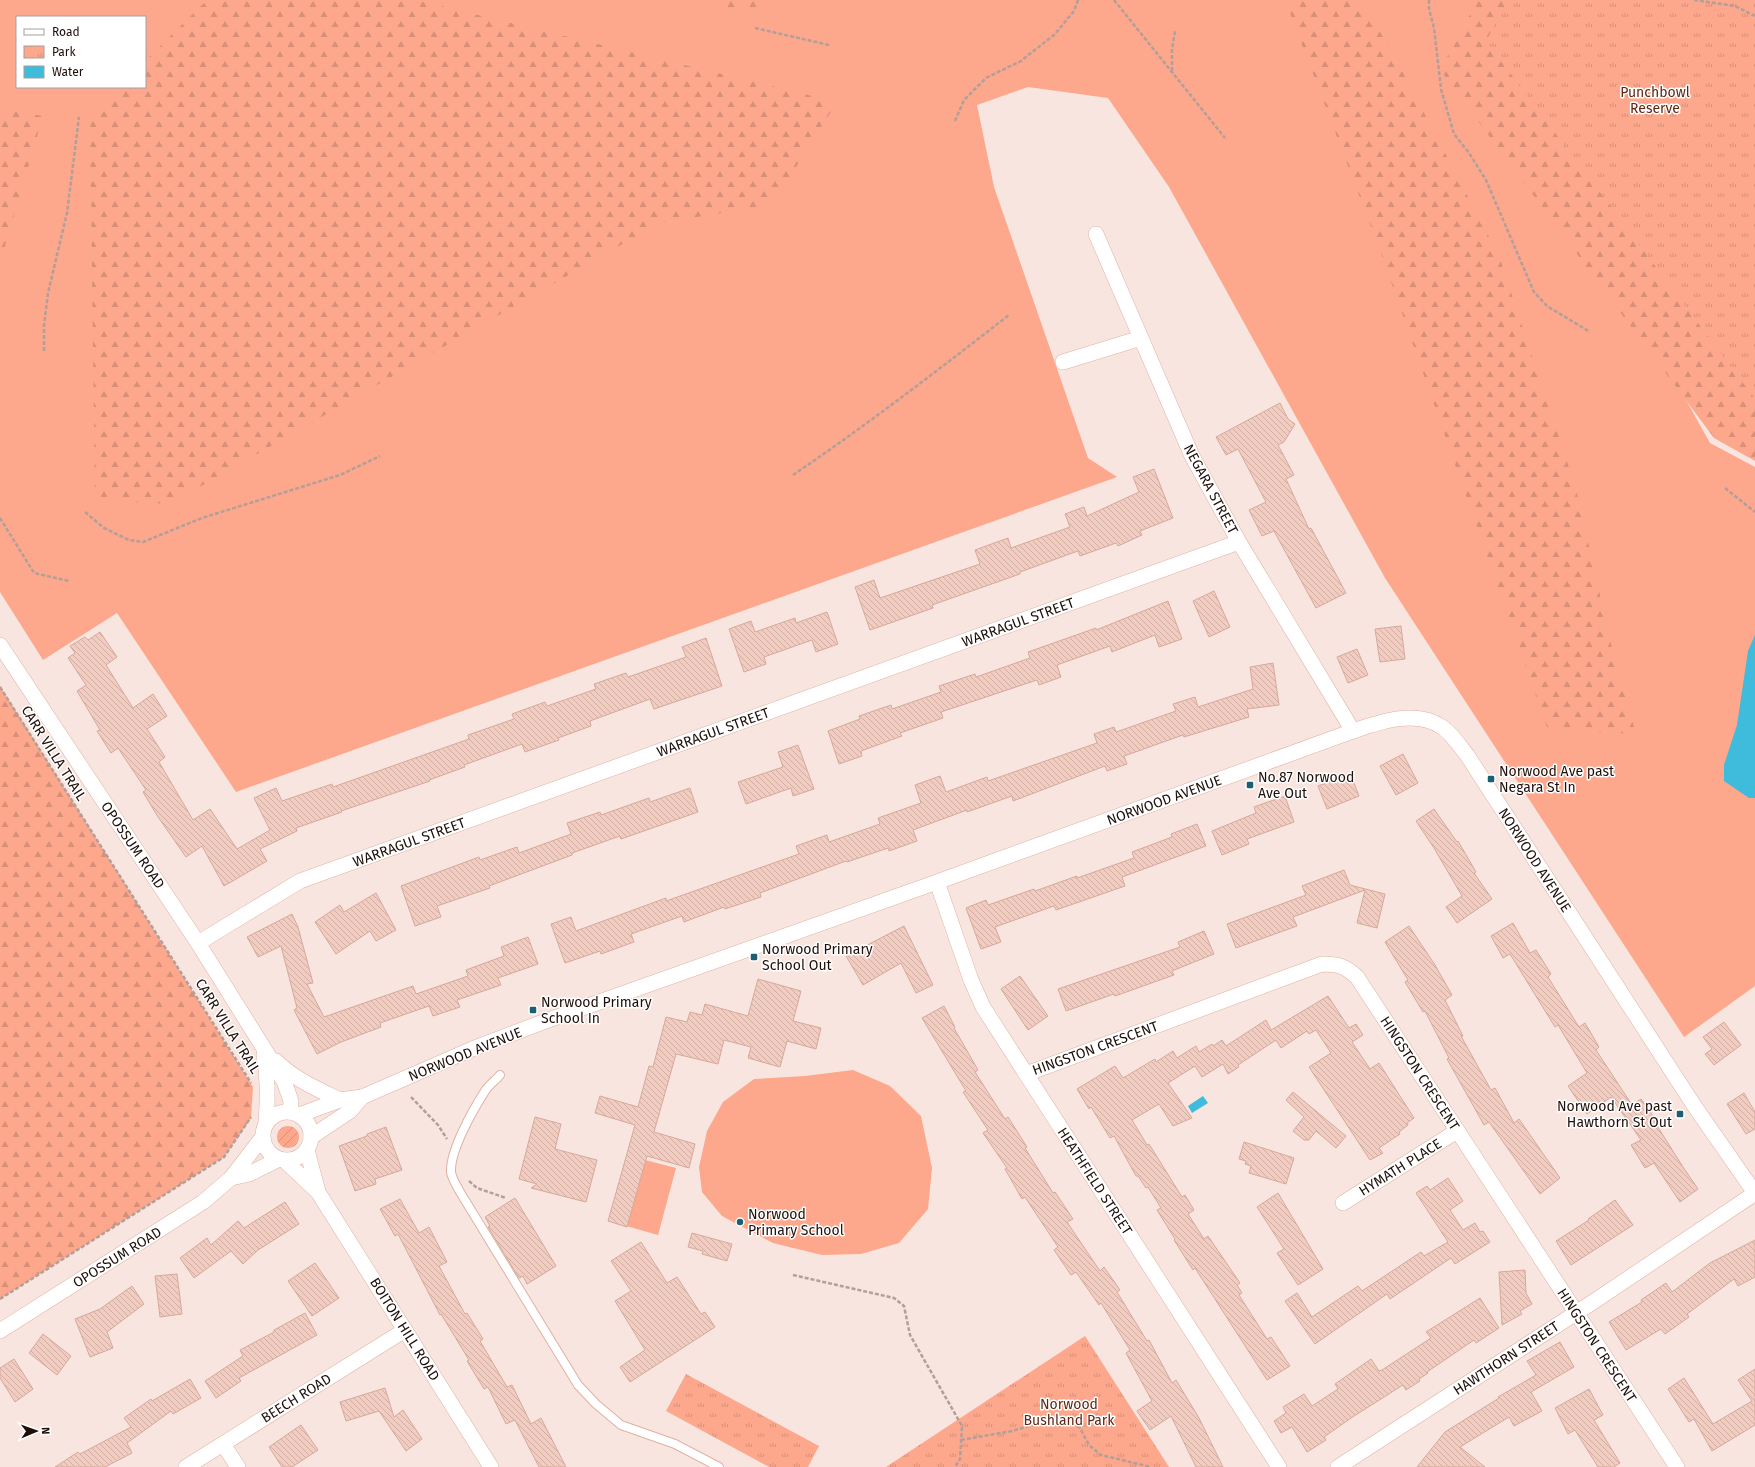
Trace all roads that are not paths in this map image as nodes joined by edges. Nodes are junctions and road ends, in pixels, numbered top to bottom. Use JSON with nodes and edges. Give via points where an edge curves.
{"nodes":[{"id":1,"x":1096,"y":234,"type":"dead end"},
{"id":2,"x":1141,"y":338,"type":"junction"},
{"id":3,"x":1063,"y":362,"type":"dead end"},
{"id":4,"x":1239,"y":542,"type":"junction"},
{"id":5,"x":0,"y":645,"type":"edge"},
{"id":6,"x":1353,"y":731,"type":"junction"},
{"id":7,"x":937,"y":882,"type":"junction"},
{"id":8,"x":198,"y":943,"type":"junction"},
{"id":9,"x":263,"y":1047,"type":"junction"},
{"id":10,"x":1026,"y":1074,"type":"junction"},
{"id":11,"x":500,"y":1075,"type":"dead end"},
{"id":12,"x":362,"y":1097,"type":"junction"},
{"id":13,"x":340,"y":1100,"type":"junction"},
{"id":14,"x":294,"y":1113,"type":"junction"},
{"id":15,"x":266,"y":1123,"type":"junction"},
{"id":16,"x":1457,"y":1131,"type":"junction"},
{"id":17,"x":262,"y":1138,"type":"junction"},
{"id":18,"x":309,"y":1143,"type":"junction"},
{"id":19,"x":282,"y":1160,"type":"junction"},
{"id":20,"x":231,"y":1178,"type":"junction"},
{"id":21,"x":318,"y":1192,"type":"junction"},
{"id":22,"x":1755,"y":1193,"type":"edge"},
{"id":23,"x":1343,"y":1203,"type":"dead end"},
{"id":24,"x":1576,"y":1313,"type":"junction"},
{"id":25,"x":405,"y":1330,"type":"junction"},
{"id":26,"x":0,"y":1331,"type":"edge"},
{"id":27,"x":223,"y":1444,"type":"junction"},
{"id":28,"x":186,"y":1467,"type":"edge"},
{"id":29,"x":238,"y":1467,"type":"edge"},
{"id":30,"x":492,"y":1467,"type":"edge"},
{"id":31,"x":720,"y":1467,"type":"edge"},
{"id":32,"x":1279,"y":1467,"type":"edge"},
{"id":33,"x":1338,"y":1467,"type":"edge"},
{"id":34,"x":1677,"y":1467,"type":"edge"}],
"edges":[{"from":1,"to":2,"type":"street","name":"NEGARA STREET"},
{"from":2,"to":3,"type":"street"},
{"from":2,"to":4,"type":"street","name":"NEGARA STREET","via":[[1192,456]]},
{"from":4,"to":6,"type":"street","name":"NEGARA STREET"},
{"from":4,"to":8,"type":"street","name":"WARRAGUL STREET","via":[[300,881]]},
{"from":5,"to":8,"type":"street","name":"OPOSSUM ROAD"},
{"from":6,"to":7,"type":"street","name":"NORWOOD AVENUE"},
{"from":6,"to":22,"type":"street","name":"NORWOOD AVENUE","via":[[1406,718],[1442,727],[1455,740],[1695,1107]]},
{"from":7,"to":10,"type":"street","name":"HEATHFIELD STREET","via":[[977,994]]},
{"from":7,"to":12,"type":"street","name":"NORWOOD AVENUE","via":[[543,1022],[472,1049]]},
{"from":8,"to":9,"type":"street","name":"OPOSSUM ROAD"},
{"from":9,"to":13,"type":"street","via":[[283,1069],[308,1085]]},
{"from":9,"to":14,"type":"street","name":"OPOSSUM ROAD","via":[[284,1081]]},
{"from":9,"to":15,"type":"street","name":"OPOSSUM ROAD","via":[[267,1069]]},
{"from":10,"to":16,"type":"street","name":"HINGSTON CRESCENT","via":[[1322,964],[1335,964],[1348,968],[1357,977]]},
{"from":10,"to":32,"type":"street","name":"HEATHFIELD STREET"},
{"from":11,"to":31,"type":"lane","via":[[486,1090],[451,1162],[451,1175],[460,1192],[578,1384],[596,1404],[621,1425],[675,1444]]},
{"from":12,"to":13,"type":"street","name":"NORWOOD AVENUE"},
{"from":12,"to":18,"type":"street","name":"NORWOOD AVENUE","via":[[350,1111]]},
{"from":13,"to":14,"type":"street","name":"NORWOOD AVENUE"},
{"from":14,"to":15,"type":"street","via":[[276,1114]]},
{"from":14,"to":18,"type":"street","via":[[308,1124]]},
{"from":15,"to":17,"type":"street"},
{"from":16,"to":23,"type":"street","name":"HYMATH PLACE"},
{"from":16,"to":24,"type":"street","name":"HINGSTON CRESCENT"},
{"from":17,"to":19,"type":"street","via":[[267,1151]]},
{"from":17,"to":20,"type":"street","name":"OPOSSUM ROAD"},
{"from":18,"to":19,"type":"street","via":[[297,1158]]},
{"from":18,"to":21,"type":"street","name":"BOITON HILL ROAD"},
{"from":19,"to":20,"type":"street","name":"OPOSSUM ROAD","via":[[249,1174]]},
{"from":19,"to":21,"type":"street","name":"BOITON HILL ROAD"},
{"from":20,"to":26,"type":"street","name":"OPOSSUM ROAD","via":[[203,1202]]},
{"from":21,"to":25,"type":"street","name":"BOITON HILL ROAD"},
{"from":22,"to":24,"type":"street","name":"HAWTHORN STREET"},
{"from":24,"to":33,"type":"street","name":"HAWTHORN STREET"},
{"from":24,"to":34,"type":"street","name":"HINGSTON CRESCENT"},
{"from":25,"to":27,"type":"street","name":"BEECH ROAD"},
{"from":25,"to":30,"type":"street","name":"BOITON HILL ROAD"},
{"from":27,"to":28,"type":"street","name":"BEECH ROAD"},
{"from":27,"to":29,"type":"street"}]}
